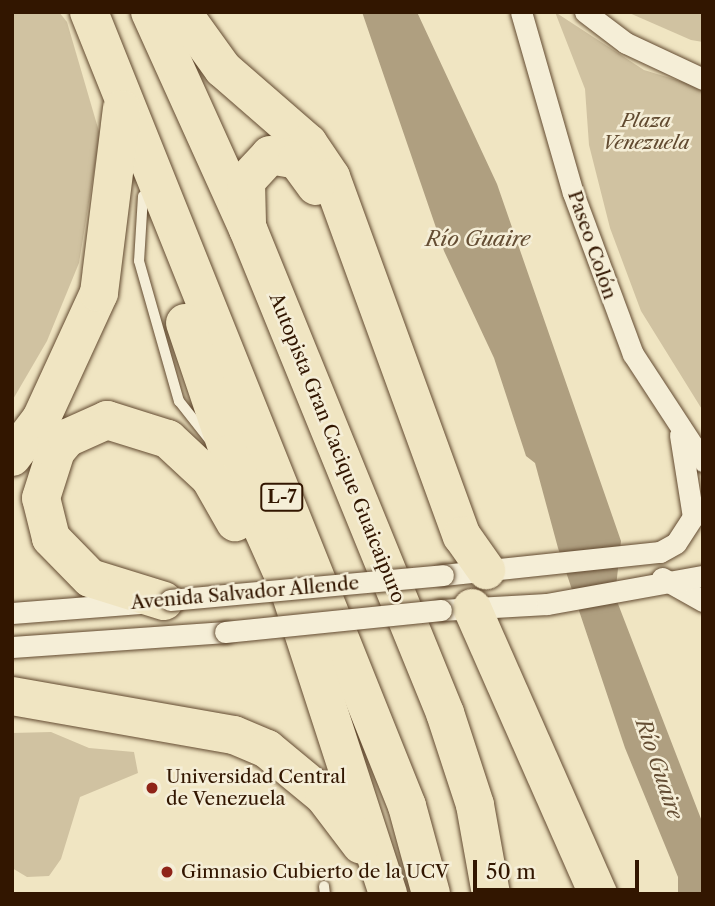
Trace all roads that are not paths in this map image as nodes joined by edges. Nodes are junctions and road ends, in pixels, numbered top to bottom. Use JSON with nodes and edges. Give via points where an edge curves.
{"nodes":[{"id":1,"x":89,"y":12,"type":"edge"},
{"id":2,"x":150,"y":12,"type":"edge"},
{"id":3,"x":182,"y":12,"type":"edge"},
{"id":4,"x":521,"y":12,"type":"edge"},
{"id":5,"x":585,"y":12,"type":"edge"},
{"id":6,"x":703,"y":79,"type":"edge"},
{"id":7,"x":122,"y":103,"type":"junction"},
{"id":8,"x":108,"y":224,"type":"junction"},
{"id":9,"x":248,"y":229,"type":"junction"},
{"id":10,"x":675,"y":416,"type":"junction"},
{"id":11,"x":12,"y":435,"type":"edge"},
{"id":12,"x":12,"y":457,"type":"edge"},
{"id":13,"x":703,"y":461,"type":"edge"},
{"id":14,"x":486,"y":570,"type":"junction"},
{"id":15,"x":703,"y":576,"type":"edge"},
{"id":16,"x":662,"y":578,"type":"junction"},
{"id":17,"x":288,"y":586,"type":"junction"},
{"id":18,"x":450,"y":592,"type":"junction"},
{"id":19,"x":167,"y":600,"type":"junction"},
{"id":20,"x":703,"y":601,"type":"edge"},
{"id":21,"x":12,"y":613,"type":"edge"},
{"id":22,"x":12,"y":647,"type":"edge"},
{"id":23,"x":12,"y":696,"type":"edge"},
{"id":24,"x":475,"y":805,"type":"junction"},
{"id":25,"x":386,"y":890,"type":"edge"},
{"id":26,"x":431,"y":894,"type":"edge"},
{"id":27,"x":491,"y":894,"type":"edge"},
{"id":28,"x":510,"y":894,"type":"edge"},
{"id":29,"x":598,"y":894,"type":"edge"}],
"edges":[{"from":1,"to":7,"type":"highway","number":"L-7"},
{"from":2,"to":9,"type":"highway","name":"Autopista Gran Cacique Guaicaipuro"},
{"from":3,"to":14,"type":"highway","via":[[223,69],[308,143],[331,177],[462,536]]},
{"from":4,"to":10,"type":"street","name":"Paseo Colón","via":[[603,281],[633,354]]},
{"from":5,"to":6,"type":"street","via":[[626,43]]},
{"from":7,"to":8,"type":"highway"},
{"from":7,"to":17,"type":"highway","via":[[143,195],[229,454]]},
{"from":7,"to":26,"type":"highway","number":"L-7","via":[[407,806]]},
{"from":8,"to":11,"type":"highway","via":[[61,352]]},
{"from":8,"to":12,"type":"highway","via":[[99,293],[76,349],[41,419]]},
{"from":9,"to":18,"type":"highway","via":[[250,171],[270,155],[297,160],[318,192]]},
{"from":9,"to":24,"type":"highway","name":"Autopista Gran Cacique Guaicaipuro","via":[[445,713]]},
{"from":10,"to":13,"type":"street","name":"Paseo Colón"},
{"from":10,"to":14,"type":"street","name":"Avenida Salvador Allende","via":[[693,517],[676,543],[648,558]]},
{"from":14,"to":18,"type":"street","name":"Avenida Salvador Allende"},
{"from":15,"to":16,"type":"street","name":"Avenida Salvador Allende"},
{"from":16,"to":18,"type":"street","name":"Avenida Salvador Allende","via":[[547,604]]},
{"from":16,"to":20,"type":"street"},
{"from":17,"to":19,"type":"highway","via":[[256,554],[191,454],[146,428],[90,423],[56,451],[41,498],[42,519],[90,578]]},
{"from":17,"to":25,"type":"highway"},
{"from":18,"to":19,"type":"street","name":"Avenida Salvador Allende","bridge":true},
{"from":18,"to":22,"type":"street","name":"Avenida Salvador Allende","bridge":true,"via":[[225,632]]},
{"from":18,"to":29,"type":"highway"},
{"from":19,"to":21,"type":"street","name":"Avenida Salvador Allende"},
{"from":23,"to":25,"type":"highway","via":[[234,735],[267,749],[324,796]]},
{"from":24,"to":27,"type":"highway","name":"Autopista Gran Cacique Guaicaipuro"},
{"from":24,"to":28,"type":"highway"}]}
